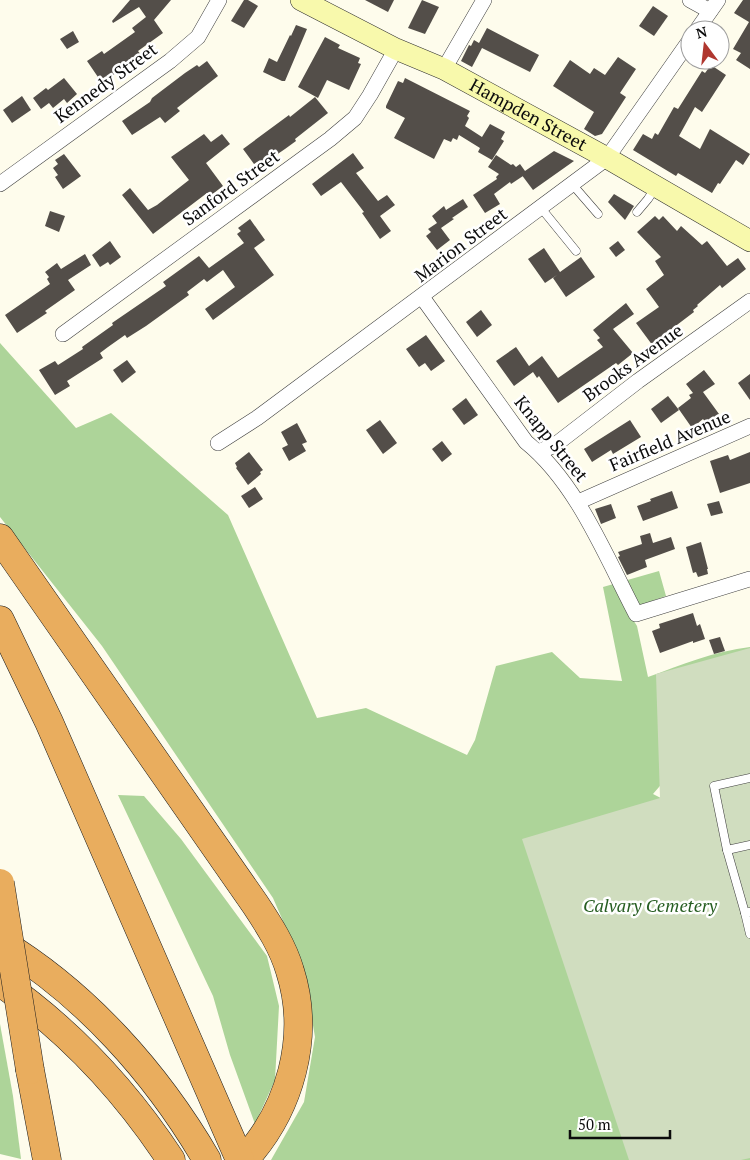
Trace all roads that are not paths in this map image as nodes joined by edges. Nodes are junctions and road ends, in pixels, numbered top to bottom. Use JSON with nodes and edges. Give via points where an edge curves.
{"nodes":[{"id":1,"x":219,"y":0,"type":"edge"},
{"id":2,"x":301,"y":0,"type":"edge"},
{"id":3,"x":484,"y":0,"type":"edge"},
{"id":4,"x":690,"y":0,"type":"edge"},
{"id":5,"x":714,"y":6,"type":"edge"},
{"id":6,"x":704,"y":20,"type":"edge"},
{"id":7,"x":396,"y":49,"type":"junction"},
{"id":8,"x":680,"y":54,"type":"edge"},
{"id":9,"x":444,"y":69,"type":"junction"},
{"id":10,"x":607,"y":158,"type":"junction"},
{"id":11,"x":0,"y":184,"type":"edge"},
{"id":12,"x":572,"y":184,"type":"junction"},
{"id":13,"x":656,"y":187,"type":"junction"},
{"id":14,"x":541,"y":208,"type":"junction"},
{"id":15,"x":637,"y":212,"type":"dead end"},
{"id":16,"x":598,"y":214,"type":"dead end"},
{"id":17,"x":750,"y":241,"type":"edge"},
{"id":18,"x":576,"y":251,"type":"dead end"},
{"id":19,"x":422,"y":297,"type":"junction"},
{"id":20,"x":750,"y":301,"type":"edge"},
{"id":21,"x":63,"y":334,"type":"dead end"},
{"id":22,"x":750,"y":426,"type":"edge"},
{"id":23,"x":218,"y":443,"type":"dead end"},
{"id":24,"x":538,"y":452,"type":"junction"},
{"id":25,"x":578,"y":502,"type":"junction"},
{"id":26,"x":0,"y":538,"type":"edge"},
{"id":27,"x":750,"y":579,"type":"edge"},
{"id":28,"x":0,"y":620,"type":"edge"},
{"id":29,"x":750,"y":778,"type":"edge"},
{"id":30,"x":750,"y":845,"type":"edge"},
{"id":31,"x":727,"y":850,"type":"junction"},
{"id":32,"x":0,"y":883,"type":"edge"},
{"id":33,"x":748,"y":912,"type":"edge"},
{"id":34,"x":750,"y":934,"type":"edge"},
{"id":35,"x":0,"y":942,"type":"edge"},
{"id":36,"x":0,"y":982,"type":"edge"},
{"id":37,"x":203,"y":1152,"type":"edge"},
{"id":38,"x":47,"y":1160,"type":"edge"},
{"id":39,"x":171,"y":1160,"type":"edge"},
{"id":40,"x":242,"y":1160,"type":"edge"}],
"edges":[{"from":1,"to":11,"type":"street","name":"Kennedy Street","via":[[198,37],[191,43]]},
{"from":2,"to":7,"type":"main road","name":"Hampden Street"},
{"from":3,"to":9,"type":"street"},
{"from":4,"to":5,"type":"street"},
{"from":5,"to":6,"type":"street"},
{"from":7,"to":9,"type":"main road","name":"Hampden Street"},
{"from":7,"to":21,"type":"street","name":"Sanford Street","via":[[355,118]]},
{"from":8,"to":10,"type":"street","name":"Marion Street"},
{"from":9,"to":10,"type":"main road","name":"Hampden Street"},
{"from":10,"to":12,"type":"street","name":"Marion Street"},
{"from":10,"to":13,"type":"main road","name":"Hampden Street"},
{"from":12,"to":14,"type":"street","name":"Marion Street"},
{"from":12,"to":16,"type":"lane"},
{"from":13,"to":15,"type":"lane"},
{"from":13,"to":17,"type":"main road","name":"Hampden Street"},
{"from":14,"to":18,"type":"lane"},
{"from":14,"to":19,"type":"street","name":"Marion Street"},
{"from":19,"to":23,"type":"street","name":"Marion Street","via":[[258,418]]},
{"from":19,"to":24,"type":"street","name":"Knapp Street","via":[[526,442]]},
{"from":20,"to":24,"type":"street","name":"Brooks Avenue","via":[[638,380],[555,445]]},
{"from":22,"to":25,"type":"street","name":"Fairfield Avenue"},
{"from":24,"to":25,"type":"street","name":"Knapp Street"},
{"from":25,"to":27,"type":"street","name":"Knapp Street","via":[[636,614]]},
{"from":26,"to":40,"type":"highway","via":[[255,904],[286,959],[298,1012],[292,1073],[274,1119],[261,1140]]},
{"from":28,"to":40,"type":"highway","via":[[49,722]]},
{"from":29,"to":31,"type":"lane","via":[[714,786]]},
{"from":30,"to":31,"type":"lane"},
{"from":31,"to":33,"type":"lane"},
{"from":32,"to":38,"type":"highway","bridge":true},
{"from":33,"to":34,"type":"lane"},
{"from":35,"to":37,"type":"highway","via":[[56,983],[117,1039],[164,1096]]},
{"from":36,"to":39,"type":"highway","via":[[47,1018],[100,1067]]}]}
